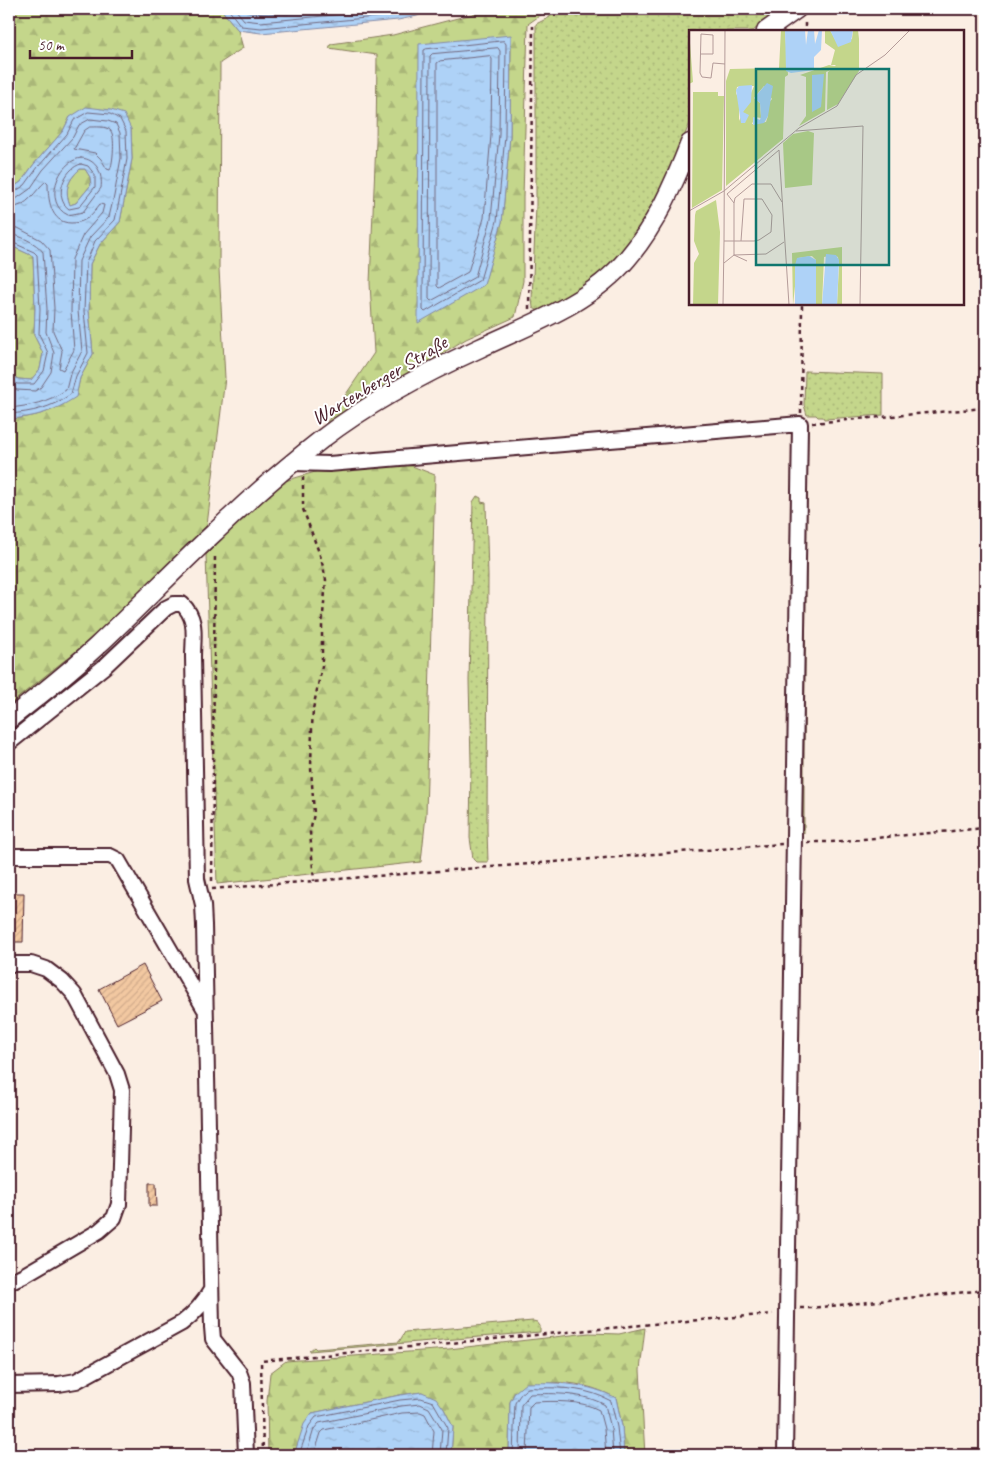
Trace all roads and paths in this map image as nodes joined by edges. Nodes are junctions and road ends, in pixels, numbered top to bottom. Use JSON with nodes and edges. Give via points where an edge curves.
{"nodes":[{"id":1,"x":797,"y":9,"type":"edge"},
{"id":2,"x":533,"y":26,"type":"dead end"},
{"id":3,"x":767,"y":30,"type":"edge"},
{"id":4,"x":689,"y":145,"type":"edge"},
{"id":5,"x":802,"y":305,"type":"edge"},
{"id":6,"x":528,"y":325,"type":"junction"},
{"id":7,"x":985,"y":408,"type":"edge"},
{"id":8,"x":800,"y":424,"type":"junction"},
{"id":9,"x":299,"y":463,"type":"junction"},
{"id":10,"x":215,"y":531,"type":"junction"},
{"id":11,"x":9,"y":719,"type":"edge"},
{"id":12,"x":9,"y":743,"type":"edge"},
{"id":13,"x":985,"y":828,"type":"edge"},
{"id":14,"x":795,"y":843,"type":"junction"},
{"id":15,"x":9,"y":856,"type":"edge"},
{"id":16,"x":314,"y":881,"type":"junction"},
{"id":17,"x":9,"y":964,"type":"edge"},
{"id":18,"x":206,"y":1011,"type":"junction"},
{"id":19,"x":9,"y":1282,"type":"edge"},
{"id":20,"x":212,"y":1290,"type":"junction"},
{"id":21,"x":985,"y":1290,"type":"edge"},
{"id":22,"x":787,"y":1311,"type":"junction"},
{"id":23,"x":9,"y":1385,"type":"edge"},
{"id":24,"x":246,"y":1455,"type":"edge"},
{"id":25,"x":263,"y":1455,"type":"edge"},
{"id":26,"x":785,"y":1455,"type":"edge"}],
"edges":[{"from":1,"to":3,"type":"main road"},
{"from":2,"to":6,"type":"path"},
{"from":4,"to":6,"type":"main road","name":"Wartenberger Straße","via":[[659,213],[627,260],[590,292]]},
{"from":5,"to":8,"type":"path"},
{"from":6,"to":9,"type":"main road","name":"Wartenberger Straße","via":[[429,372],[358,414],[325,438]]},
{"from":7,"to":8,"type":"path"},
{"from":8,"to":9,"type":"lane","via":[[329,464]]},
{"from":8,"to":14,"type":"lane"},
{"from":9,"to":10,"type":"main road","name":"Wartenberger Straße"},
{"from":9,"to":16,"type":"path","via":[[303,509],[322,558],[326,580],[322,666],[312,728],[314,814],[310,832]]},
{"from":10,"to":11,"type":"main road","name":"Wartenberger Straße","via":[[96,646]]},
{"from":10,"to":16,"type":"path","via":[[212,889]]},
{"from":12,"to":18,"type":"lane","via":[[105,666],[166,608],[182,604],[190,611],[194,622],[196,855],[203,905]]},
{"from":13,"to":14,"type":"path"},
{"from":14,"to":16,"type":"path"},
{"from":14,"to":22,"type":"lane"},
{"from":15,"to":18,"type":"lane","via":[[110,856],[118,860]]},
{"from":17,"to":19,"type":"lane","via":[[32,964],[46,969],[74,994],[111,1062],[122,1090],[119,1204],[114,1218],[99,1231]]},
{"from":18,"to":20,"type":"lane"},
{"from":20,"to":23,"type":"lane","via":[[200,1308],[182,1323],[76,1381]]},
{"from":20,"to":24,"type":"lane","via":[[213,1338],[244,1382]]},
{"from":21,"to":22,"type":"path"},
{"from":22,"to":25,"type":"path","via":[[261,1361]]},
{"from":22,"to":26,"type":"lane"}]}
